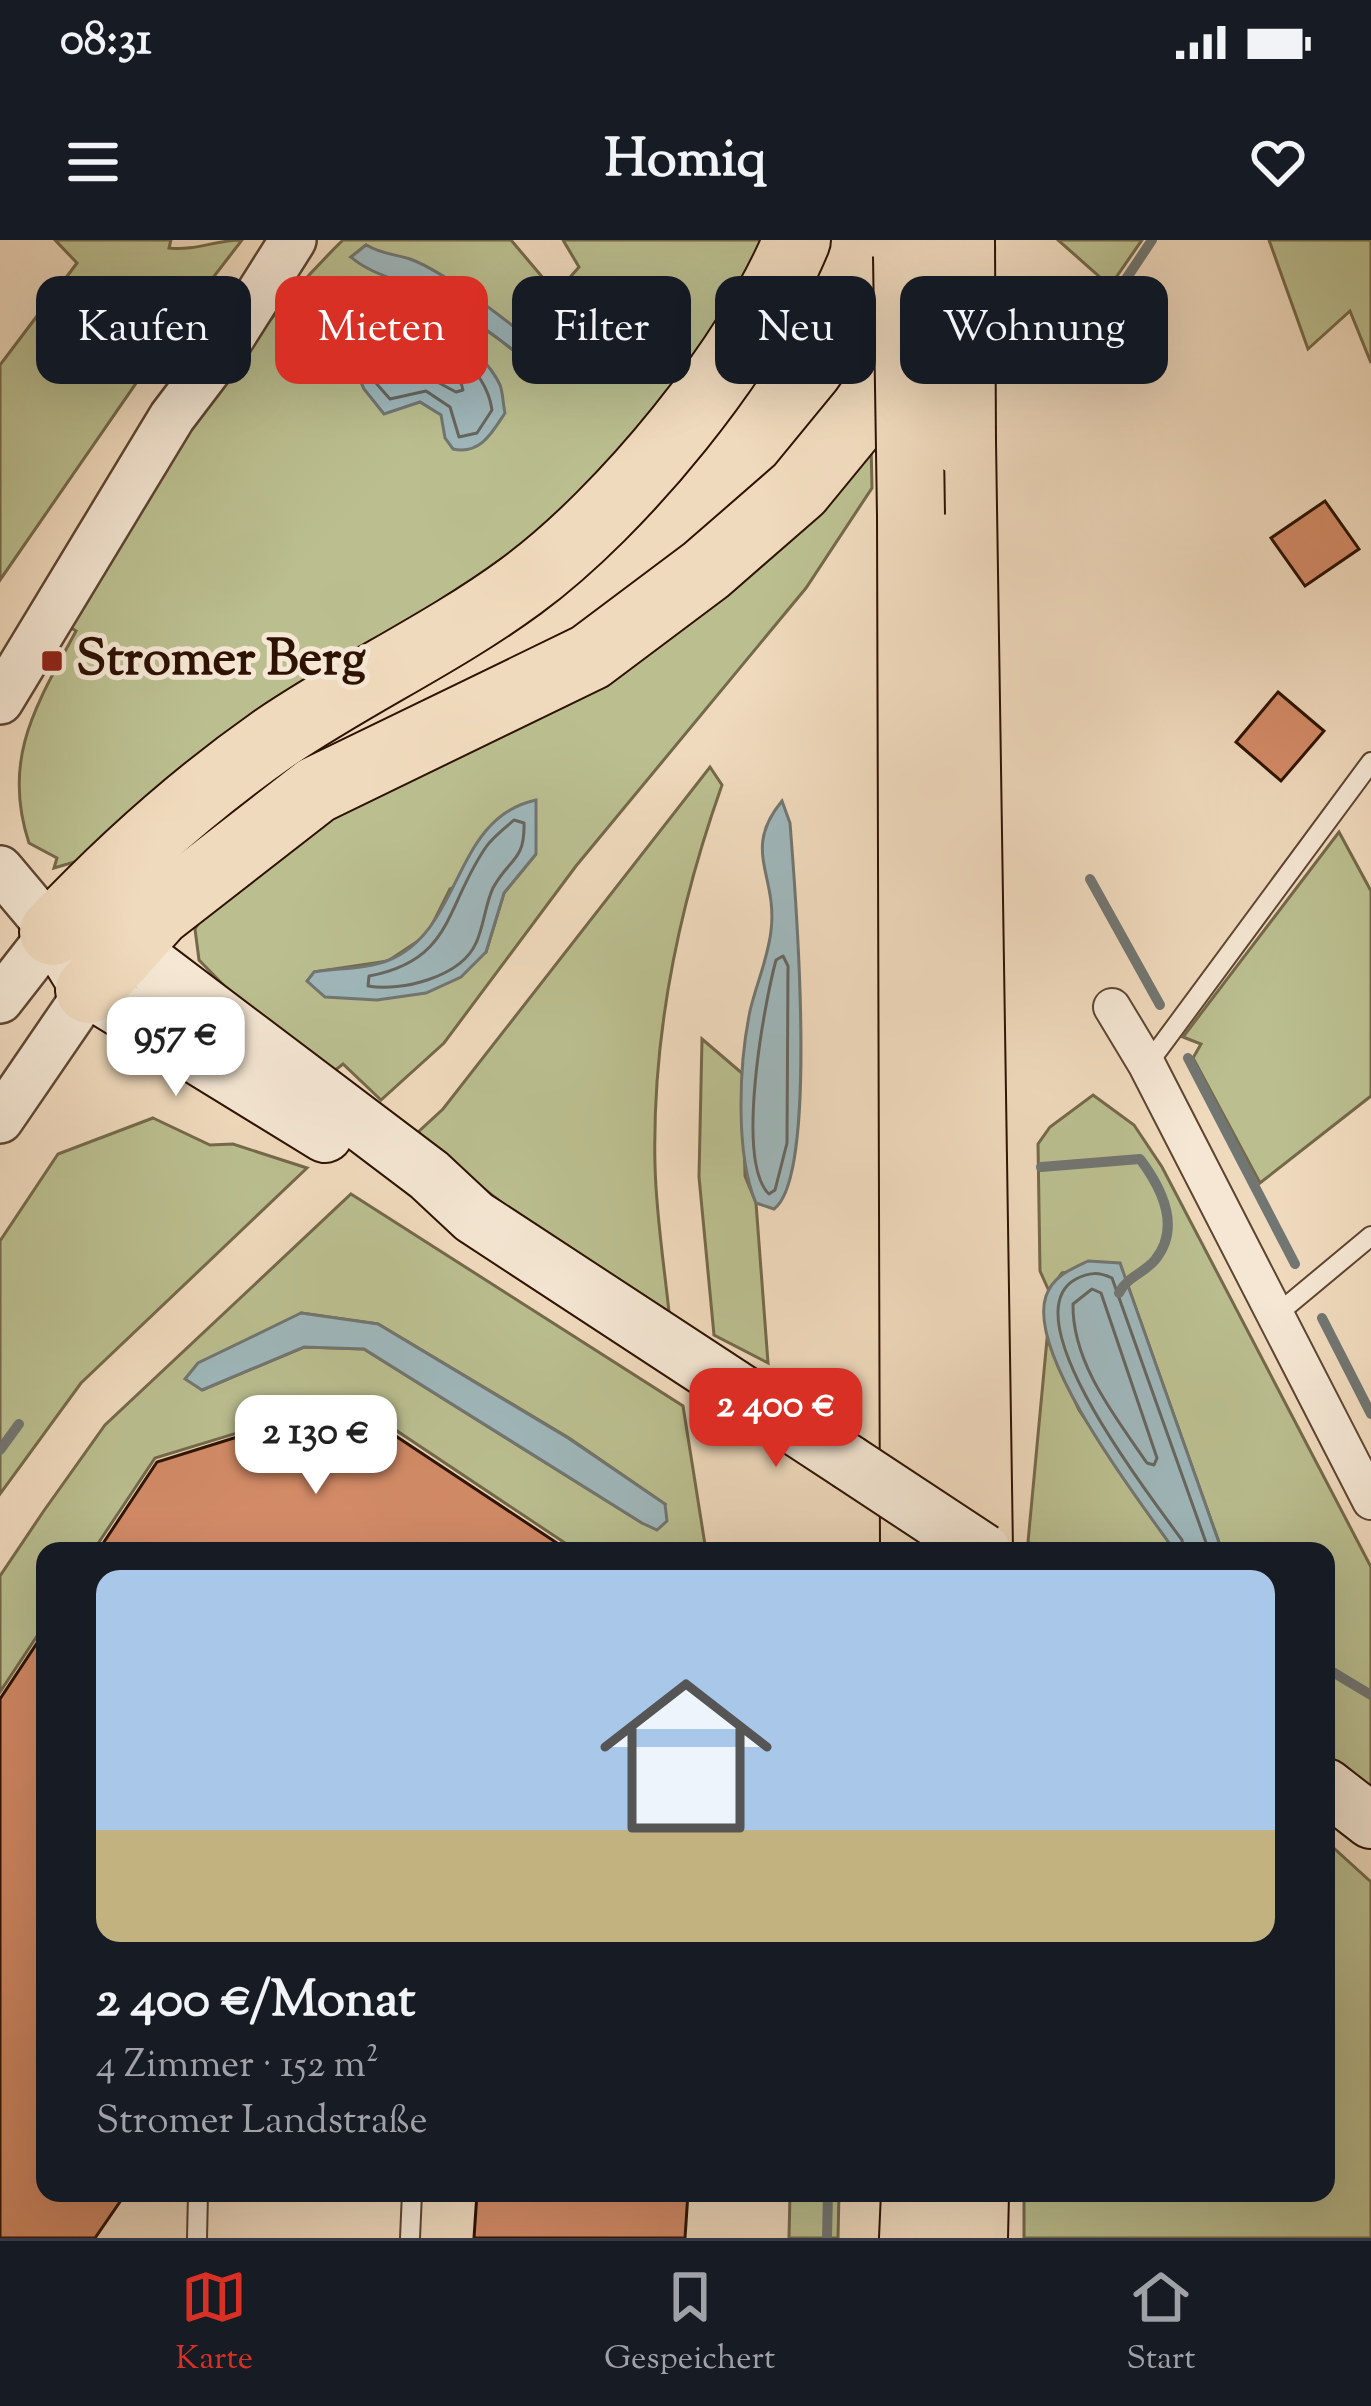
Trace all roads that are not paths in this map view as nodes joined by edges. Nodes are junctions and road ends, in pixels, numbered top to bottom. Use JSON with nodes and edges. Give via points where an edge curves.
{"nodes":[{"id":1,"x":293,"y":240,"type":"edge"},
{"id":2,"x":328,"y":240,"type":"edge"},
{"id":3,"x":797,"y":240,"type":"edge"},
{"id":4,"x":935,"y":244,"type":"edge"},
{"id":5,"x":251,"y":306,"type":"edge"},
{"id":6,"x":251,"y":320,"type":"edge"},
{"id":7,"x":197,"y":384,"type":"edge"},
{"id":8,"x":0,"y":701,"type":"edge"},
{"id":9,"x":1371,"y":762,"type":"edge"},
{"id":10,"x":0,"y":868,"type":"edge"},
{"id":11,"x":53,"y":932,"type":"junction"},
{"id":12,"x":108,"y":968,"type":"junction"},
{"id":13,"x":0,"y":1000,"type":"edge"},
{"id":14,"x":1112,"y":1007,"type":"dead end"},
{"id":15,"x":1147,"y":1065,"type":"junction"},
{"id":16,"x":0,"y":1120,"type":"edge"},
{"id":17,"x":1371,"y":1236,"type":"edge"},
{"id":18,"x":1276,"y":1316,"type":"junction"},
{"id":19,"x":1371,"y":1502,"type":"edge"},
{"id":20,"x":914,"y":1542,"type":"edge"},
{"id":21,"x":968,"y":1542,"type":"edge"},
{"id":22,"x":981,"y":1542,"type":"edge"},
{"id":23,"x":1335,"y":1793,"type":"edge"},
{"id":24,"x":1371,"y":1821,"type":"edge"},
{"id":25,"x":198,"y":2202,"type":"edge"},
{"id":26,"x":412,"y":2202,"type":"edge"},
{"id":27,"x":915,"y":2202,"type":"edge"},
{"id":28,"x":976,"y":2202,"type":"edge"},
{"id":29,"x":197,"y":2238,"type":"edge"},
{"id":30,"x":410,"y":2238,"type":"edge"},
{"id":31,"x":913,"y":2238,"type":"edge"},
{"id":32,"x":974,"y":2238,"type":"edge"}],
"edges":[{"from":1,"to":5,"type":"street"},
{"from":2,"to":6,"type":"street"},
{"from":3,"to":11,"type":"highway","via":[[715,379],[622,495],[522,585],[276,738],[180,808]]},
{"from":4,"to":12,"type":"highway","via":[[928,319],[799,489],[590,657],[316,790],[158,913]]},
{"from":4,"to":20,"type":"highway","bridge":true,"via":[[911,515]]},
{"from":4,"to":22,"type":"highway","bridge":true,"via":[[962,442]]},
{"from":7,"to":8,"type":"street"},
{"from":9,"to":15,"type":"lane"},
{"from":10,"to":11,"type":"street"},
{"from":11,"to":12,"type":"main road"},
{"from":11,"to":13,"type":"street"},
{"from":12,"to":16,"type":"street"},
{"from":12,"to":21,"type":"main road","bridge":true},
{"from":14,"to":15,"type":"street"},
{"from":15,"to":18,"type":"street"},
{"from":17,"to":18,"type":"lane"},
{"from":18,"to":19,"type":"street"},
{"from":23,"to":24,"type":"main road"},
{"from":25,"to":29,"type":"lane"},
{"from":26,"to":30,"type":"lane"},
{"from":27,"to":31,"type":"highway"},
{"from":28,"to":32,"type":"highway"}]}
